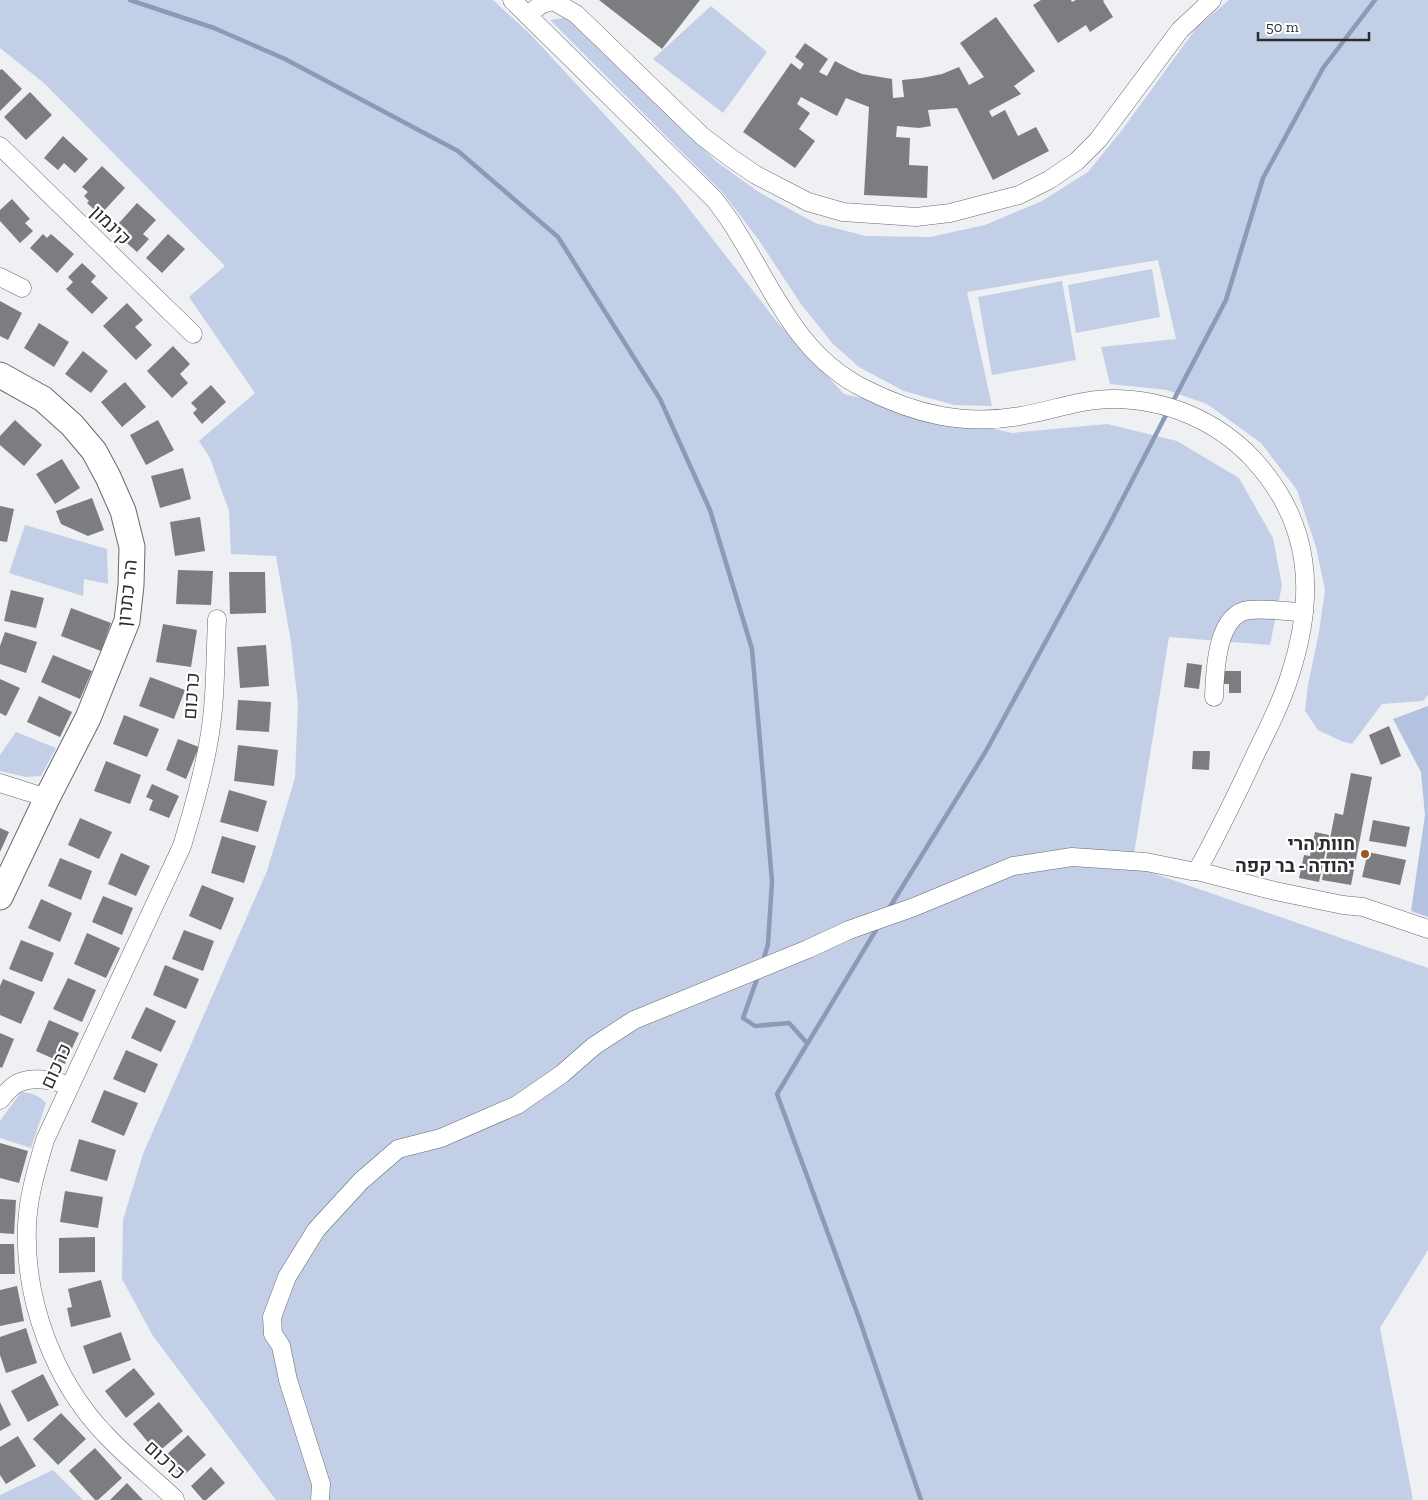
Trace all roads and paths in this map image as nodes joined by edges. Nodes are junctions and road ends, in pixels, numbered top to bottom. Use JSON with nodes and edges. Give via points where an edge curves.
{"nodes":[{"id":1,"x":512,"y":0,"type":"edge"},
{"id":2,"x":1212,"y":0,"type":"edge"},
{"id":3,"x":527,"y":15,"type":"junction"},
{"id":4,"x":0,"y":146,"type":"edge"},
{"id":5,"x":0,"y":277,"type":"edge"},
{"id":6,"x":22,"y":288,"type":"dead end"},
{"id":7,"x":192,"y":334,"type":"dead end"},
{"id":8,"x":0,"y":375,"type":"edge"},
{"id":9,"x":1304,"y":612,"type":"junction"},
{"id":10,"x":217,"y":619,"type":"dead end"},
{"id":11,"x":1214,"y":697,"type":"dead end"},
{"id":12,"x":0,"y":783,"type":"edge"},
{"id":13,"x":47,"y":798,"type":"junction"},
{"id":14,"x":1197,"y":871,"type":"junction"},
{"id":15,"x":0,"y":897,"type":"edge"},
{"id":16,"x":1428,"y":929,"type":"edge"},
{"id":17,"x":70,"y":1086,"type":"junction"},
{"id":18,"x":0,"y":1100,"type":"edge"},
{"id":19,"x":175,"y":1499,"type":"dead end"},
{"id":20,"x":320,"y":1500,"type":"edge"}],
"edges":[{"from":1,"to":3,"type":"street"},
{"from":2,"to":3,"type":"street","via":[[1180,30],[1098,140],[1076,161],[1019,195],[950,213],[916,216],[842,212],[808,202],[784,190],[756,175],[702,136],[576,14],[553,1],[542,4]]},
{"from":3,"to":9,"type":"street","via":[[715,200],[798,334],[832,369],[862,388],[905,407],[939,416],[976,420],[1010,417],[1111,399],[1146,401],[1183,412],[1216,428],[1242,448],[1268,475],[1289,511],[1302,550],[1306,594]]},
{"from":4,"to":7,"type":"street","name":"קינמון"},
{"from":5,"to":6,"type":"street"},
{"from":8,"to":13,"type":"street","name":"הר כתרון","via":[[43,399],[94,451],[123,511],[132,547],[132,585],[127,621],[88,718]]},
{"from":9,"to":11,"type":"street","via":[[1248,610],[1235,615],[1226,627],[1216,658]]},
{"from":9,"to":14,"type":"street","via":[[1290,677]]},
{"from":10,"to":17,"type":"street","name":"כרכום","via":[[208,744],[187,830]]},
{"from":12,"to":13,"type":"street"},
{"from":13,"to":15,"type":"street","name":"הר כתרון"},
{"from":14,"to":16,"type":"street","via":[[1285,893],[1363,907]]},
{"from":14,"to":20,"type":"street","via":[[1146,862],[1072,857],[1013,866],[634,1020],[594,1046],[517,1106],[441,1138],[398,1149],[361,1181],[316,1230],[287,1277],[272,1317],[273,1334],[281,1346],[288,1380],[321,1484]]},
{"from":17,"to":18,"type":"street","via":[[55,1081],[32,1080],[16,1084]]},
{"from":17,"to":19,"type":"street","name":"כרכום","via":[[45,1140],[31,1188],[27,1264],[34,1300],[57,1366],[76,1399],[105,1434]]}]}
